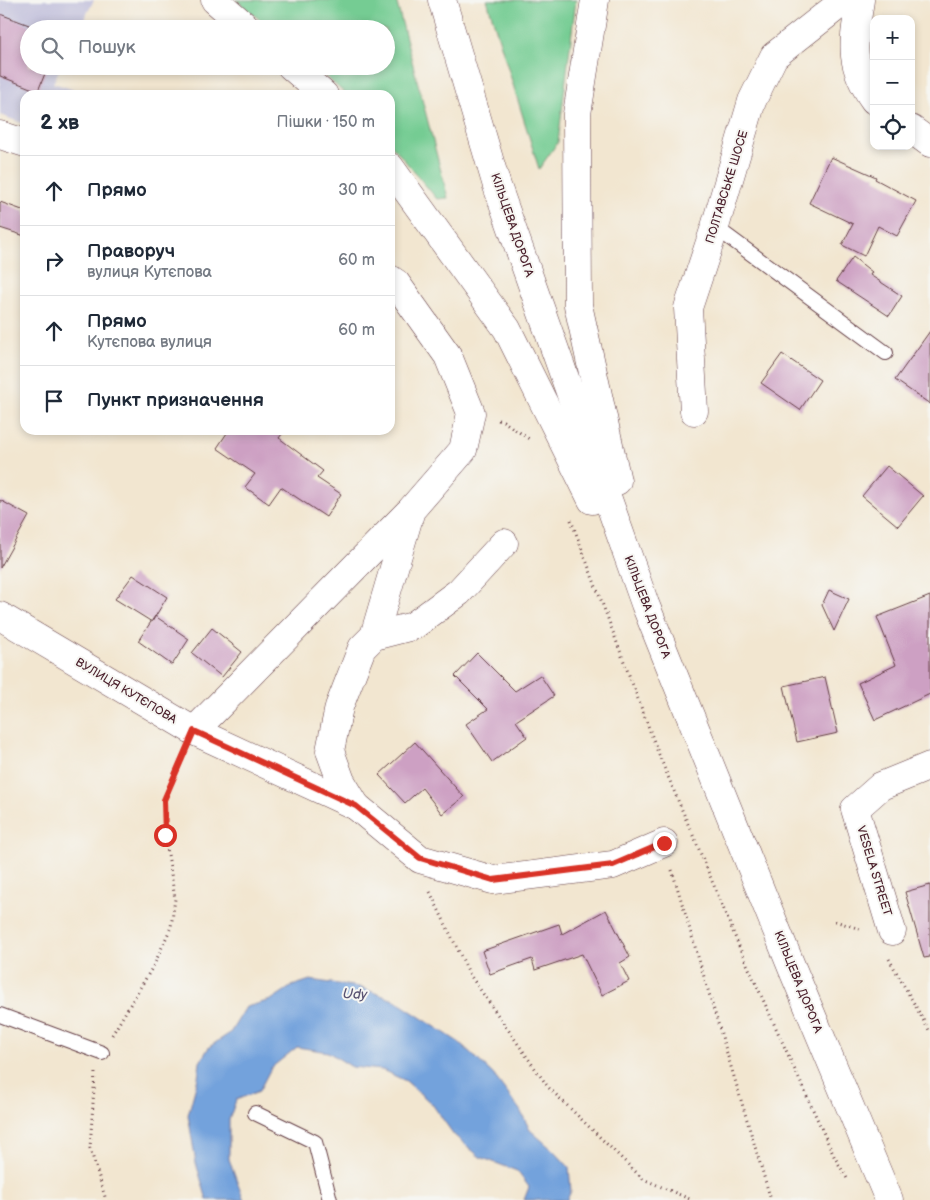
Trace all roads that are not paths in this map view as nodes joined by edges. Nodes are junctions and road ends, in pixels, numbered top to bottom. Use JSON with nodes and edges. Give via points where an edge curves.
{"nodes":[{"id":1,"x":215,"y":0,"type":"edge"},
{"id":2,"x":442,"y":0,"type":"edge"},
{"id":3,"x":595,"y":0,"type":"edge"},
{"id":4,"x":845,"y":0,"type":"edge"},
{"id":5,"x":860,"y":0,"type":"edge"},
{"id":6,"x":238,"y":20,"type":"edge"},
{"id":7,"x":301,"y":75,"type":"edge"},
{"id":8,"x":318,"y":90,"type":"edge"},
{"id":9,"x":870,"y":93,"type":"edge"},
{"id":10,"x":915,"y":132,"type":"edge"},
{"id":11,"x":0,"y":135,"type":"edge"},
{"id":12,"x":20,"y":141,"type":"edge"},
{"id":13,"x":930,"y":143,"type":"edge"},
{"id":14,"x":395,"y":174,"type":"edge"},
{"id":15,"x":716,"y":227,"type":"junction"},
{"id":16,"x":395,"y":284,"type":"edge"},
{"id":17,"x":886,"y":353,"type":"dead end"},
{"id":18,"x":694,"y":411,"type":"dead end"},
{"id":19,"x":411,"y":510,"type":"junction"},
{"id":20,"x":504,"y":543,"type":"dead end"},
{"id":21,"x":644,"y":604,"type":"junction"},
{"id":22,"x":0,"y":616,"type":"edge"},
{"id":23,"x":374,"y":636,"type":"junction"},
{"id":24,"x":194,"y":731,"type":"junction"},
{"id":25,"x":930,"y":766,"type":"edge"},
{"id":26,"x":356,"y":806,"type":"junction"},
{"id":27,"x":664,"y":843,"type":"road end"},
{"id":28,"x":879,"y":931,"type":"road end"},
{"id":29,"x":0,"y":1015,"type":"edge"},
{"id":30,"x":102,"y":1053,"type":"road end"},
{"id":31,"x":255,"y":1114,"type":"dead end"},
{"id":32,"x":888,"y":1196,"type":"edge"},
{"id":33,"x":330,"y":1200,"type":"edge"}],
"edges":[{"from":1,"to":6,"type":"main road"},
{"from":2,"to":21,"type":"main road","name":"КІЛЬЦЕВА ДОРОГА","via":[[497,186]]},
{"from":3,"to":21,"type":"main road","via":[[577,114],[578,305]]},
{"from":4,"to":15,"type":"main road","name":"ПОЛТАВСЬКЕ ШОСЕ","via":[[774,56],[752,101]]},
{"from":5,"to":9,"type":"main road","via":[[853,46],[859,74]]},
{"from":7,"to":8,"type":"main road"},
{"from":10,"to":13,"type":"main road"},
{"from":11,"to":12,"type":"main road"},
{"from":14,"to":21,"type":"main road","via":[[507,329]]},
{"from":15,"to":17,"type":"lane"},
{"from":15,"to":18,"type":"main road","name":"ПОЛТАВСЬКЕ ШОСЕ","via":[[688,308]]},
{"from":16,"to":19,"type":"main road","via":[[448,356],[471,413],[463,450]]},
{"from":19,"to":23,"type":"main road"},
{"from":19,"to":24,"type":"main road"},
{"from":20,"to":23,"type":"main road","via":[[459,592],[413,626]]},
{"from":21,"to":32,"type":"main road","name":"КІЛЬЦЕВА ДОРОГА"},
{"from":22,"to":24,"type":"main road","name":"ВУЛИЦЯ КУТЄПОВА"},
{"from":23,"to":26,"type":"main road","via":[[362,648],[339,707],[330,751],[341,782]]},
{"from":24,"to":26,"type":"main road","name":"ВУЛИЦЯ КУТЄПОВА"},
{"from":25,"to":28,"type":"main road","name":"VESELA STREET","via":[[881,786],[855,809]]},
{"from":26,"to":27,"type":"main road","name":"ВУЛИЦЯ КУТЄПОВА","via":[[420,858],[493,880],[613,865]]},
{"from":29,"to":30,"type":"lane"},
{"from":31,"to":33,"type":"lane","via":[[315,1142]]}]}
